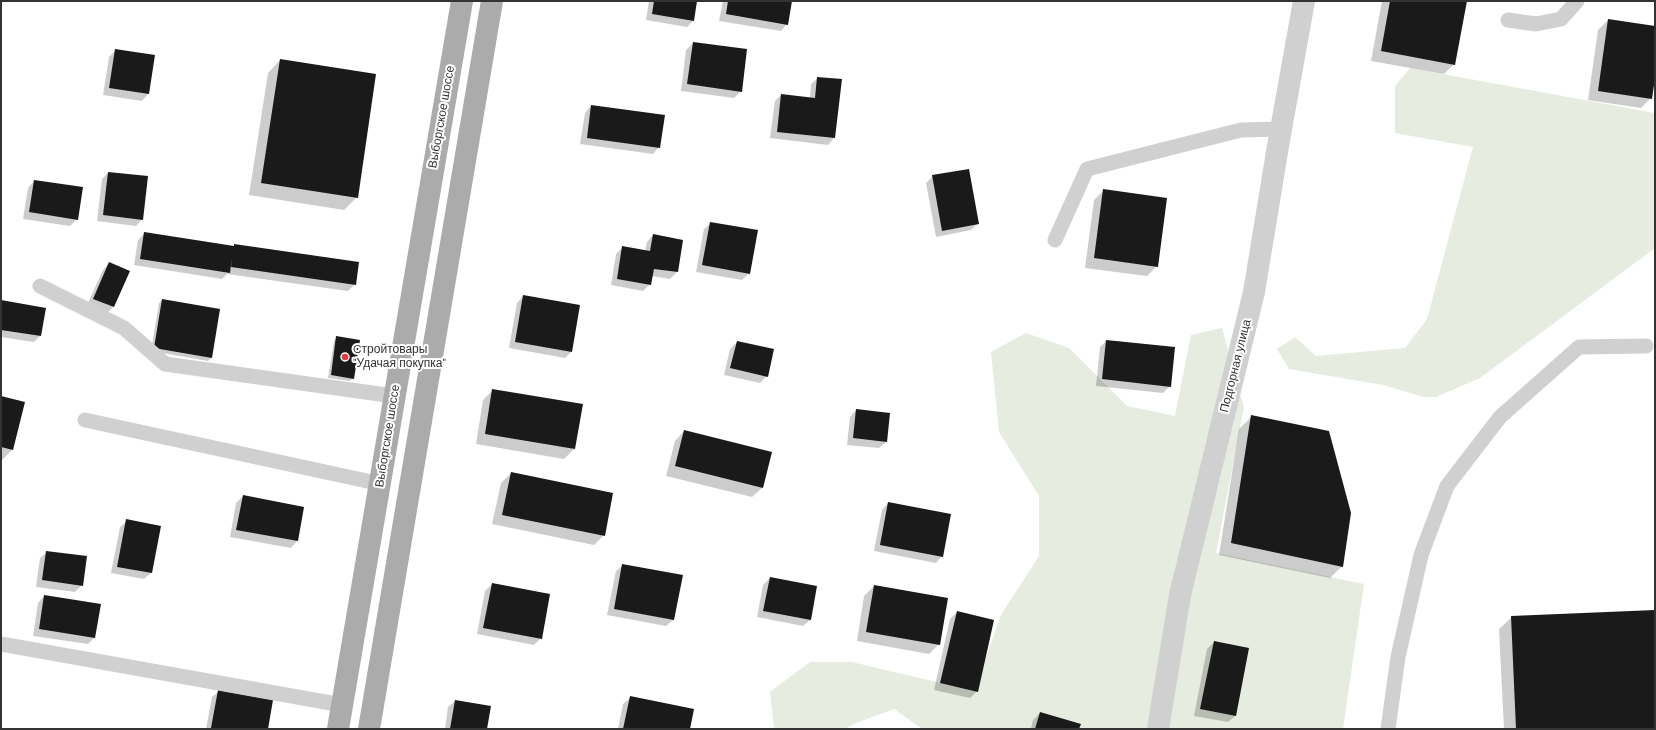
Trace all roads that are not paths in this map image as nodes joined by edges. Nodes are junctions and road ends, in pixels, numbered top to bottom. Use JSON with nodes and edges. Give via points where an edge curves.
{"nodes":[{"id":1,"x":462,"y":1,"type":"edge"},
{"id":2,"x":492,"y":1,"type":"edge"},
{"id":3,"x":1304,"y":1,"type":"edge"},
{"id":4,"x":1577,"y":1,"type":"edge"},
{"id":5,"x":1508,"y":20,"type":"dead end"},
{"id":6,"x":1281,"y":129,"type":"junction"},
{"id":7,"x":1055,"y":240,"type":"dead end"},
{"id":8,"x":40,"y":286,"type":"dead end"},
{"id":9,"x":1646,"y":346,"type":"dead end"},
{"id":10,"x":394,"y":396,"type":"junction"},
{"id":11,"x":85,"y":420,"type":"dead end"},
{"id":12,"x":381,"y":484,"type":"junction"},
{"id":13,"x":1,"y":644,"type":"edge"},
{"id":14,"x":342,"y":705,"type":"junction"},
{"id":15,"x":338,"y":729,"type":"edge"},
{"id":16,"x":369,"y":729,"type":"edge"},
{"id":17,"x":1158,"y":729,"type":"edge"},
{"id":18,"x":1388,"y":729,"type":"edge"}],
"edges":[{"from":1,"to":10,"type":"main road","name":"Выборгское шоссе"},
{"from":2,"to":16,"type":"main road"},
{"from":3,"to":6,"type":"street","name":"Подгорная улица"},
{"from":4,"to":5,"type":"lane","via":[[1561,19],[1536,24]]},
{"from":6,"to":7,"type":"lane","via":[[1241,130],[1087,169]]},
{"from":6,"to":17,"type":"street","name":"Подгорная улица","via":[[1254,292],[1180,595]]},
{"from":8,"to":10,"type":"lane","via":[[124,328],[166,364]]},
{"from":9,"to":18,"type":"lane","via":[[1579,347],[1500,417],[1447,486],[1421,555],[1398,657]]},
{"from":10,"to":12,"type":"main road","name":"Выборгское шоссе"},
{"from":11,"to":12,"type":"lane"},
{"from":12,"to":14,"type":"main road","name":"Выборгское шоссе"},
{"from":13,"to":14,"type":"lane"},
{"from":14,"to":15,"type":"main road","name":"Выборгское шоссе"}]}
